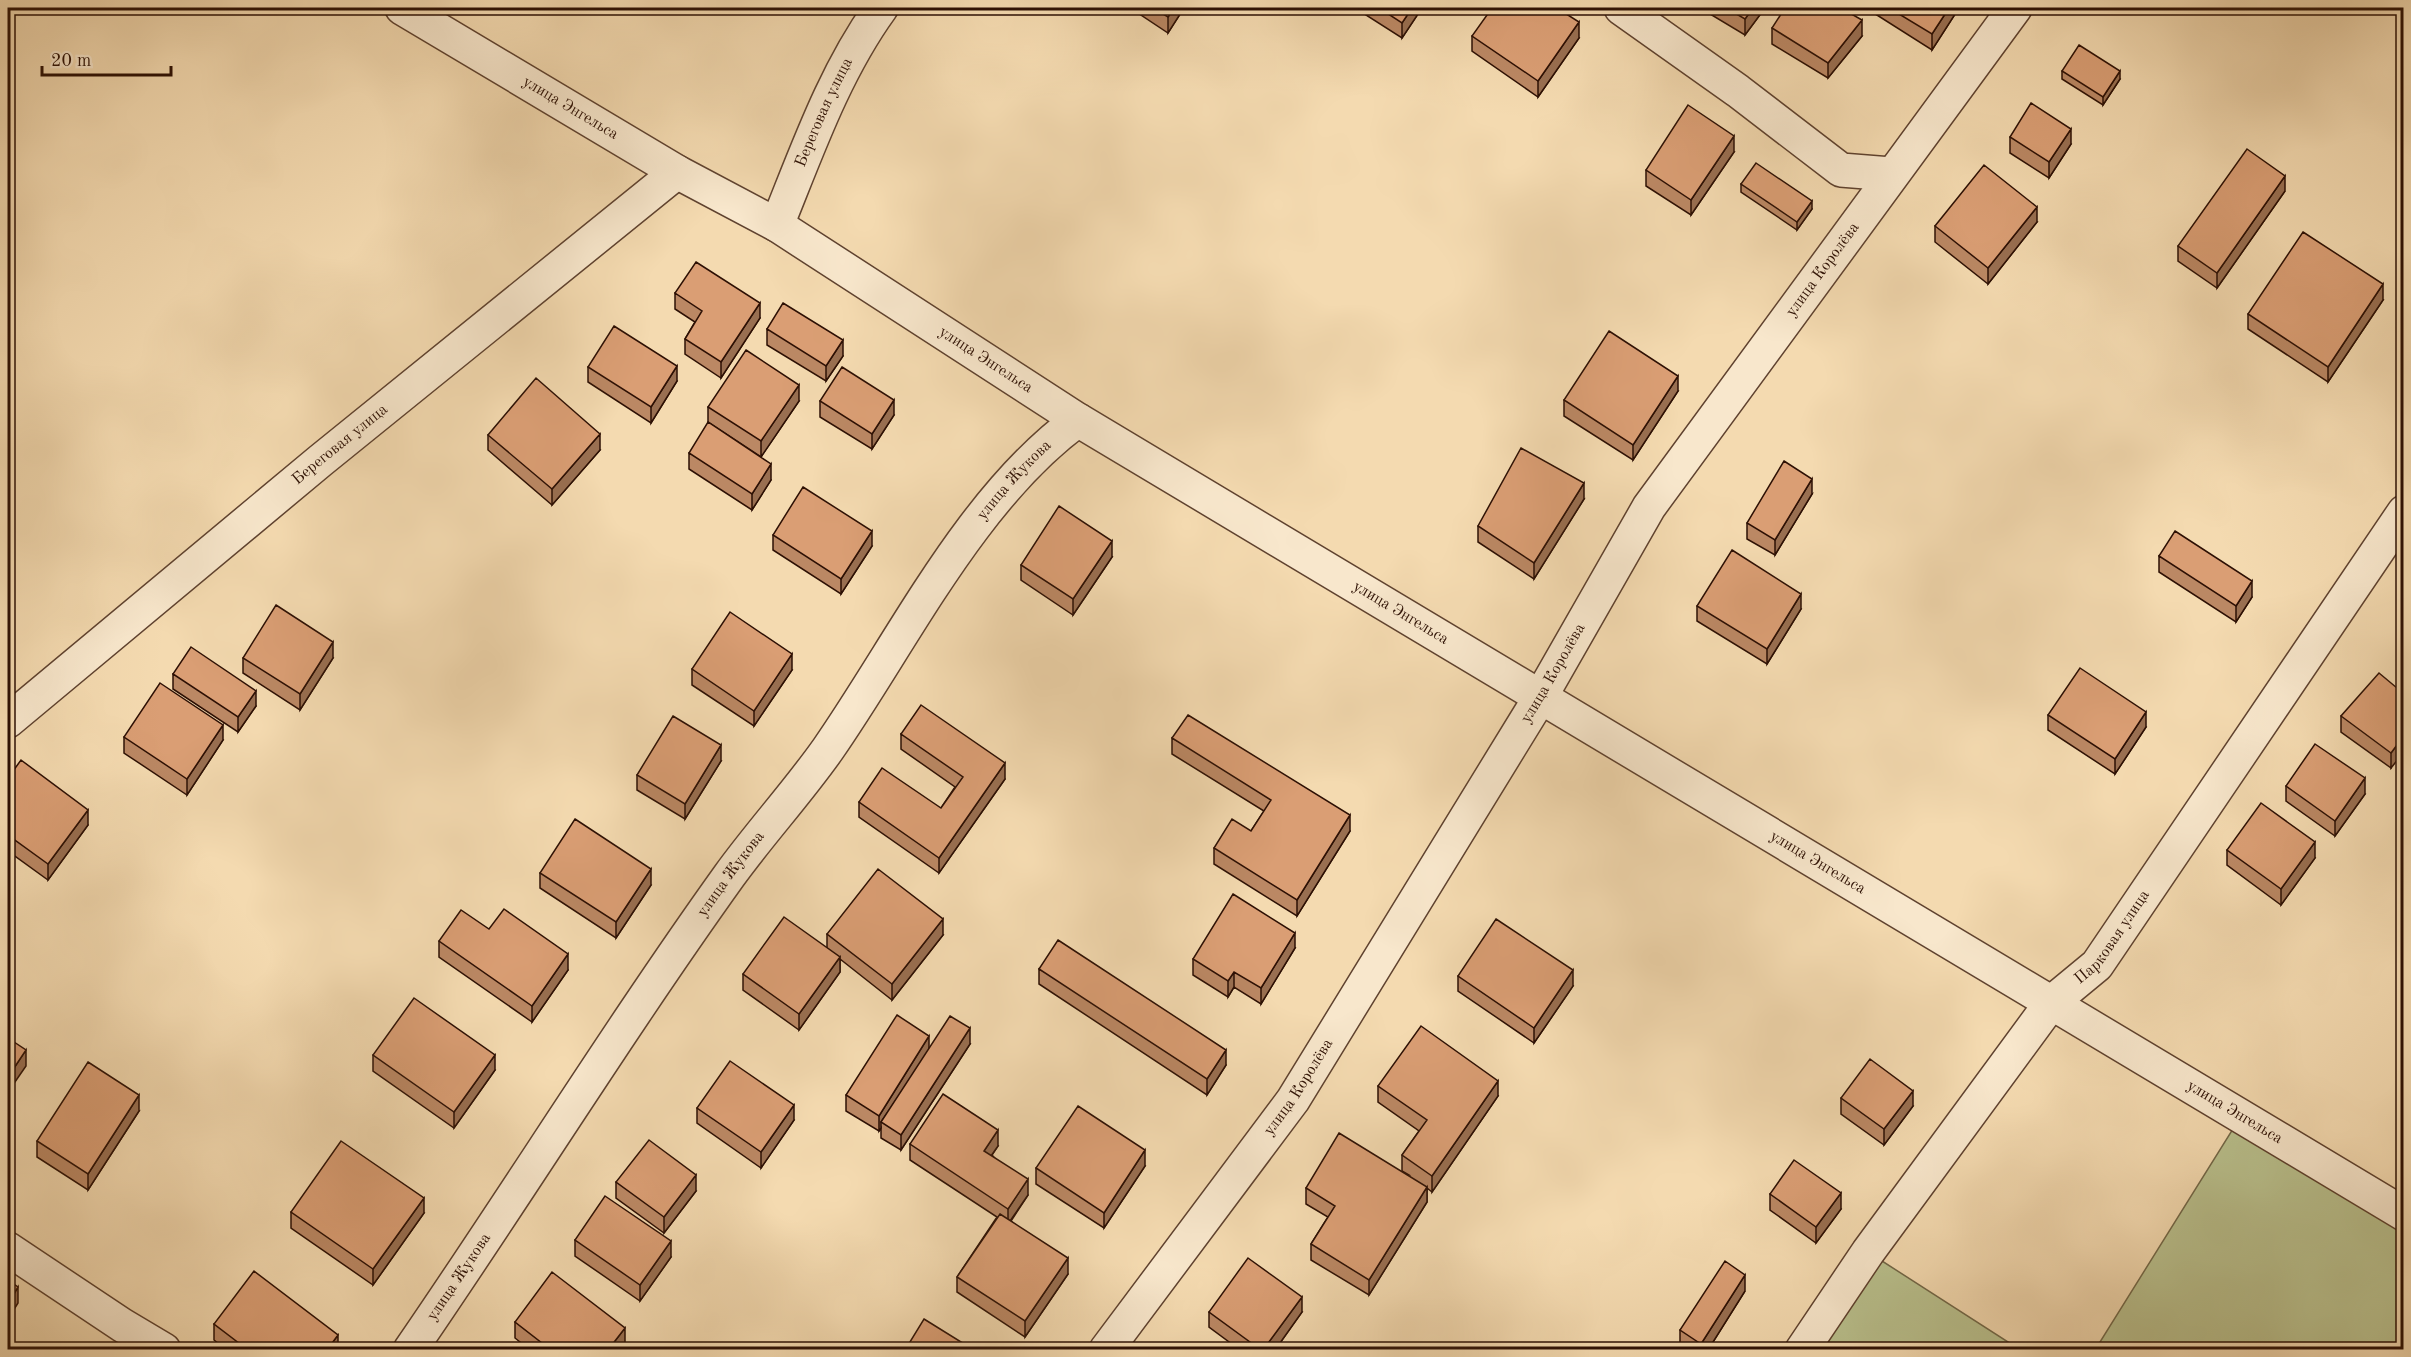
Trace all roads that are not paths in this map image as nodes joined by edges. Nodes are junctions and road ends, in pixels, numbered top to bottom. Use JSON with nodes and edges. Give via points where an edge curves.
{"nodes":[{"id":1,"x":402,"y":8,"type":"edge"},
{"id":2,"x":881,"y":8,"type":"edge"},
{"id":3,"x":1621,"y":8,"type":"edge"},
{"id":4,"x":2015,"y":8,"type":"edge"},
{"id":5,"x":1841,"y":170,"type":"junction"},
{"id":6,"x":677,"y":172,"type":"junction"},
{"id":7,"x":1891,"y":174,"type":"junction"},
{"id":8,"x":777,"y":225,"type":"junction"},
{"id":9,"x":1854,"y":225,"type":"junction"},
{"id":10,"x":1078,"y":420,"type":"junction"},
{"id":11,"x":2403,"y":512,"type":"edge"},
{"id":12,"x":1541,"y":696,"type":"junction"},
{"id":13,"x":8,"y":721,"type":"edge"},
{"id":14,"x":2051,"y":1003,"type":"junction"},
{"id":15,"x":2403,"y":1214,"type":"edge"},
{"id":16,"x":8,"y":1249,"type":"edge"},
{"id":17,"x":164,"y":1350,"type":"edge"},
{"id":18,"x":410,"y":1350,"type":"edge"},
{"id":19,"x":1106,"y":1350,"type":"edge"},
{"id":20,"x":1802,"y":1350,"type":"edge"}],
"edges":[{"from":1,"to":6,"type":"street","name":"улица Энгельса"},
{"from":2,"to":8,"type":"street","name":"Береговая улица","via":[[860,36],[826,104]]},
{"from":3,"to":5,"type":"street"},
{"from":4,"to":7,"type":"street","name":"улица Королёва"},
{"from":5,"to":7,"type":"street"},
{"from":5,"to":9,"type":"street"},
{"from":6,"to":8,"type":"street","name":"улица Энгельса"},
{"from":6,"to":13,"type":"street","name":"Береговая улица","via":[[320,461]]},
{"from":7,"to":9,"type":"street","name":"улица Королёва"},
{"from":8,"to":10,"type":"street","name":"улица Энгельса"},
{"from":9,"to":12,"type":"street","name":"улица Королёва","via":[[1649,507]]},
{"from":10,"to":12,"type":"street","name":"улица Энгельса"},
{"from":10,"to":18,"type":"street","name":"улица Жукова","via":[[1050,440],[1025,466],[963,543],[827,750],[730,875]]},
{"from":11,"to":14,"type":"street","name":"Парковая улица","via":[[2097,965]]},
{"from":12,"to":14,"type":"street","name":"улица Энгельса"},
{"from":12,"to":19,"type":"street","name":"улица Королёва","via":[[1293,1100]]},
{"from":14,"to":15,"type":"street","name":"улица Энгельса"},
{"from":14,"to":20,"type":"street","name":"Парковая улица","via":[[1868,1252]]},
{"from":16,"to":17,"type":"street"}]}
